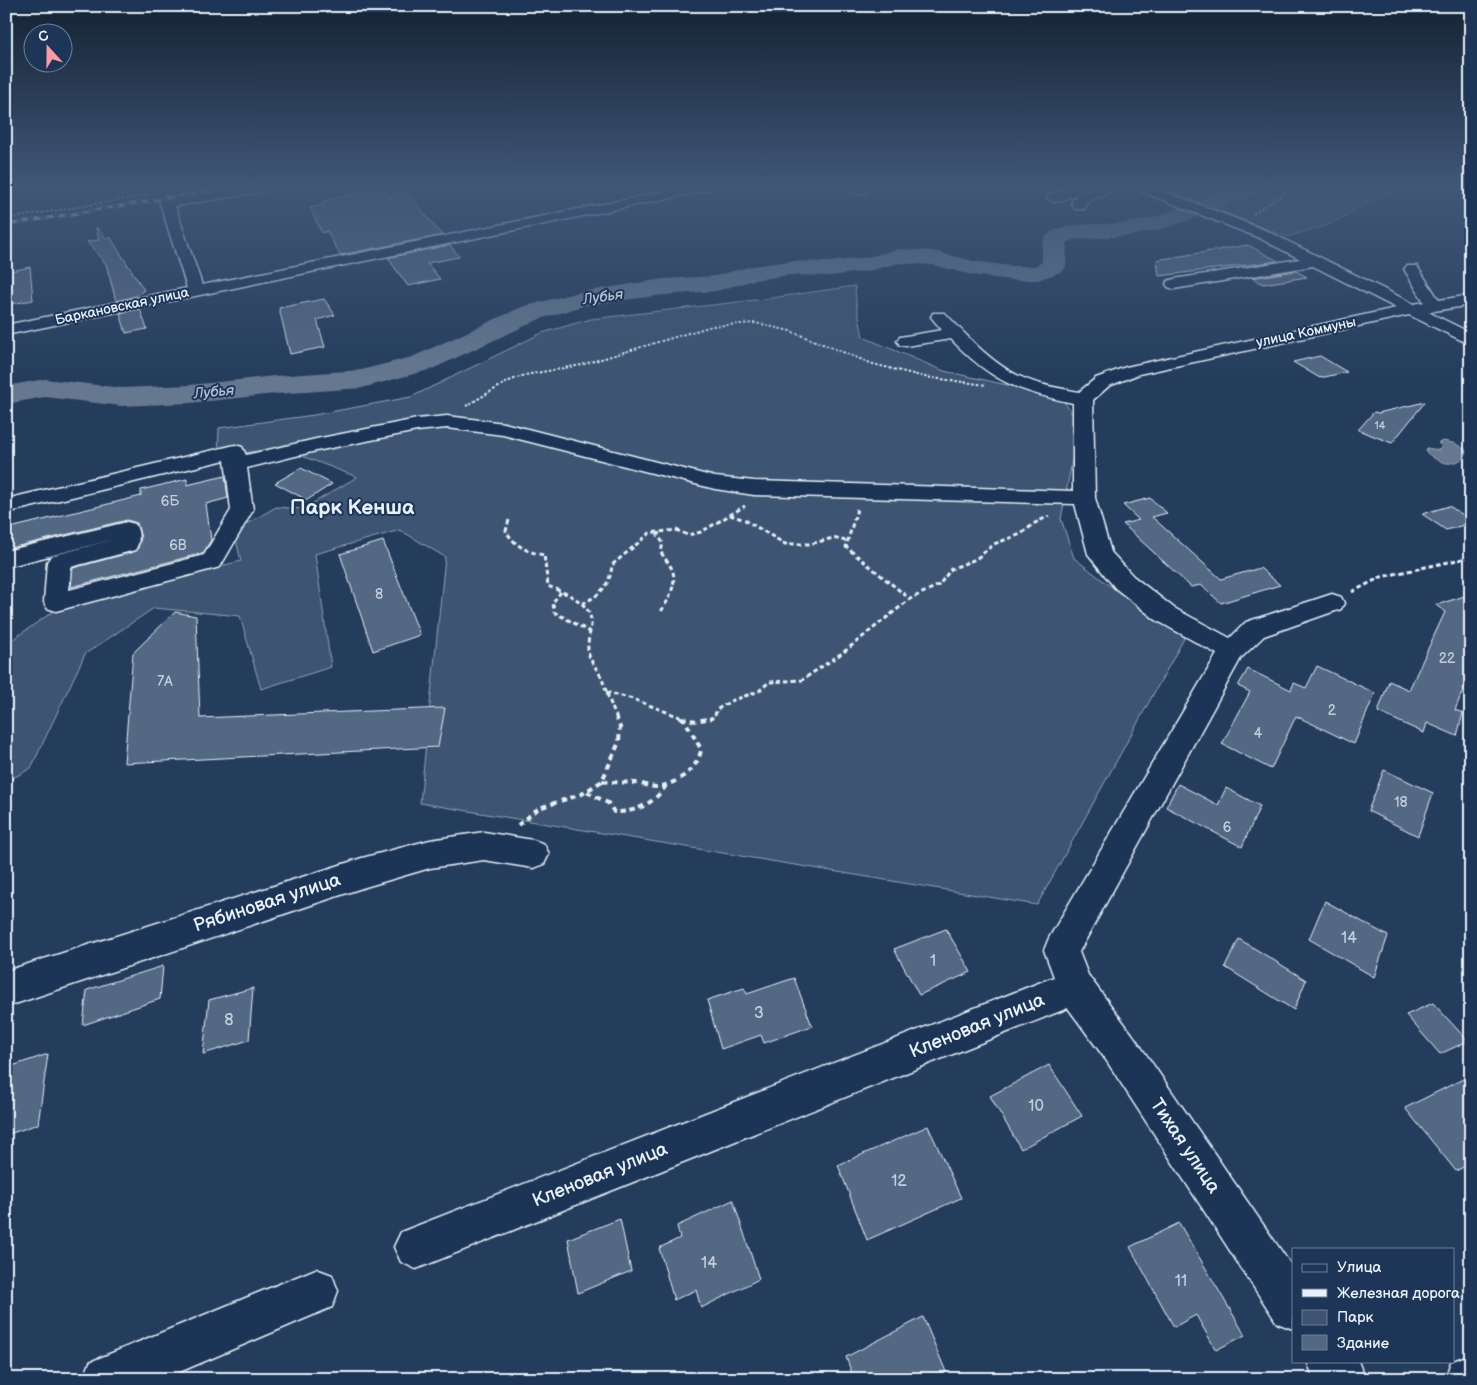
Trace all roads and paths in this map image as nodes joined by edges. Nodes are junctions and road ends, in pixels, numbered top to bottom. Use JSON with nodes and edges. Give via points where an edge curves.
{"nodes":[{"id":1,"x":181,"y":251,"type":"edge"},
{"id":2,"x":396,"y":251,"type":"edge"},
{"id":3,"x":1294,"y":251,"type":"edge"},
{"id":4,"x":1316,"y":262,"type":"junction"},
{"id":5,"x":1412,"y":269,"type":"dead end"},
{"id":6,"x":1174,"y":284,"type":"dead end"},
{"id":7,"x":196,"y":292,"type":"junction"},
{"id":8,"x":1471,"y":300,"type":"edge"},
{"id":9,"x":1434,"y":306,"type":"junction"},
{"id":10,"x":1411,"y":310,"type":"junction"},
{"id":11,"x":939,"y":317,"type":"dead end"},
{"id":12,"x":6,"y":330,"type":"edge"},
{"id":13,"x":955,"y":333,"type":"junction"},
{"id":14,"x":1471,"y":340,"type":"edge"},
{"id":15,"x":906,"y":341,"type":"dead end"},
{"id":16,"x":987,"y":385,"type":"dead end"},
{"id":17,"x":1083,"y":399,"type":"junction"},
{"id":18,"x":447,"y":422,"type":"junction"},
{"id":19,"x":236,"y":464,"type":"junction"},
{"id":20,"x":756,"y":488,"type":"junction"},
{"id":21,"x":856,"y":491,"type":"junction"},
{"id":22,"x":1084,"y":498,"type":"junction"},
{"id":23,"x":6,"y":506,"type":"edge"},
{"id":24,"x":730,"y":515,"type":"junction"},
{"id":25,"x":509,"y":520,"type":"dead end"},
{"id":26,"x":659,"y":532,"type":"junction"},
{"id":27,"x":846,"y":541,"type":"junction"},
{"id":28,"x":1471,"y":557,"type":"edge"},
{"id":29,"x":6,"y":559,"type":"edge"},
{"id":30,"x":561,"y":592,"type":"junction"},
{"id":31,"x":910,"y":598,"type":"junction"},
{"id":32,"x":1332,"y":603,"type":"joint"},
{"id":33,"x":582,"y":604,"type":"junction"},
{"id":34,"x":660,"y":613,"type":"dead end"},
{"id":35,"x":590,"y":632,"type":"junction"},
{"id":36,"x":1232,"y":650,"type":"junction"},
{"id":37,"x":606,"y":692,"type":"junction"},
{"id":38,"x":684,"y":719,"type":"junction"},
{"id":39,"x":602,"y":781,"type":"junction"},
{"id":40,"x":667,"y":783,"type":"junction"},
{"id":41,"x":586,"y":791,"type":"junction"},
{"id":42,"x":524,"y":841,"type":"joint"},
{"id":43,"x":1075,"y":987,"type":"junction"},
{"id":44,"x":6,"y":989,"type":"edge"},
{"id":45,"x":416,"y":1247,"type":"dead end"},
{"id":46,"x":316,"y":1291,"type":"dead end"},
{"id":47,"x":1292,"y":1306,"type":"edge"},
{"id":48,"x":1331,"y":1362,"type":"edge"},
{"id":49,"x":107,"y":1379,"type":"edge"},
{"id":50,"x":1342,"y":1379,"type":"edge"}],
"edges":[{"from":1,"to":7,"type":"street"},
{"from":2,"to":7,"type":"street","name":"Баркановская улица"},
{"from":3,"to":4,"type":"street"},
{"from":4,"to":6,"type":"street"},
{"from":4,"to":10,"type":"street"},
{"from":5,"to":9,"type":"street"},
{"from":7,"to":12,"type":"street","name":"Баркановская улица"},
{"from":8,"to":9,"type":"street","name":"улица Коммуны"},
{"from":9,"to":10,"type":"street","name":"улица Коммуны"},
{"from":10,"to":14,"type":"street"},
{"from":10,"to":17,"type":"street","name":"улица Коммуны","via":[[1116,374],[1096,385]]},
{"from":11,"to":13,"type":"street"},
{"from":13,"to":15,"type":"street"},
{"from":13,"to":17,"type":"street","via":[[1002,375],[1029,386]]},
{"from":16,"to":18,"type":"path","via":[[925,377],[873,364],[755,322],[712,326],[590,362],[525,374],[468,404]]},
{"from":17,"to":22,"type":"street"},
{"from":18,"to":19,"type":"street","via":[[316,445]]},
{"from":18,"to":20,"type":"street","via":[[504,428],[715,483]]},
{"from":19,"to":23,"type":"street","via":[[235,451]]},
{"from":19,"to":29,"type":"street","via":[[242,510],[212,561],[56,602],[59,562],[127,545],[127,528]]},
{"from":20,"to":21,"type":"street"},
{"from":20,"to":24,"type":"path","via":[[748,504]]},
{"from":21,"to":22,"type":"street"},
{"from":21,"to":27,"type":"path","via":[[855,522]]},
{"from":22,"to":31,"type":"path","via":[[1035,523],[1021,534],[994,544],[976,559],[951,569],[939,585]]},
{"from":22,"to":36,"type":"street","via":[[1100,554],[1124,582],[1165,614]]},
{"from":24,"to":26,"type":"path","via":[[701,532],[688,535],[676,530]]},
{"from":24,"to":27,"type":"path","via":[[745,520],[785,544],[809,544],[829,537]]},
{"from":25,"to":30,"type":"path","via":[[506,531],[510,538],[530,554],[544,555],[548,586]]},
{"from":26,"to":33,"type":"path","via":[[650,533],[612,565],[611,580],[597,596]]},
{"from":26,"to":34,"type":"path","via":[[663,543],[661,552],[675,580]]},
{"from":27,"to":31,"type":"path","via":[[846,547]]},
{"from":28,"to":32,"type":"path","via":[[1381,577]]},
{"from":30,"to":33,"type":"path"},
{"from":30,"to":35,"type":"path","via":[[553,602],[554,612]]},
{"from":31,"to":38,"type":"path","via":[[845,651],[802,680],[769,682],[759,691],[730,701],[716,710],[715,717],[708,722]]},
{"from":32,"to":36,"type":"street","via":[[1255,629]]},
{"from":33,"to":35,"type":"path","via":[[592,622]]},
{"from":35,"to":37,"type":"path","via":[[589,655]]},
{"from":36,"to":43,"type":"street","via":[[1061,950]]},
{"from":37,"to":38,"type":"path"},
{"from":37,"to":39,"type":"path","via":[[620,727],[619,742]]},
{"from":38,"to":40,"type":"path","via":[[701,746],[701,754],[695,766]]},
{"from":39,"to":40,"type":"path","via":[[653,787]]},
{"from":39,"to":41,"type":"path"},
{"from":40,"to":41,"type":"path","via":[[662,793],[638,810],[622,813],[614,812],[608,803]]},
{"from":41,"to":42,"type":"path","via":[[534,810]]},
{"from":42,"to":44,"type":"street","name":"Рябиновая улица","via":[[430,854],[362,873]]},
{"from":43,"to":45,"type":"street","name":"Кленовая улица"},
{"from":43,"to":47,"type":"street","name":"Тихая улица","via":[[1119,1047]]},
{"from":46,"to":49,"type":"street"},
{"from":48,"to":50,"type":"street"}]}
